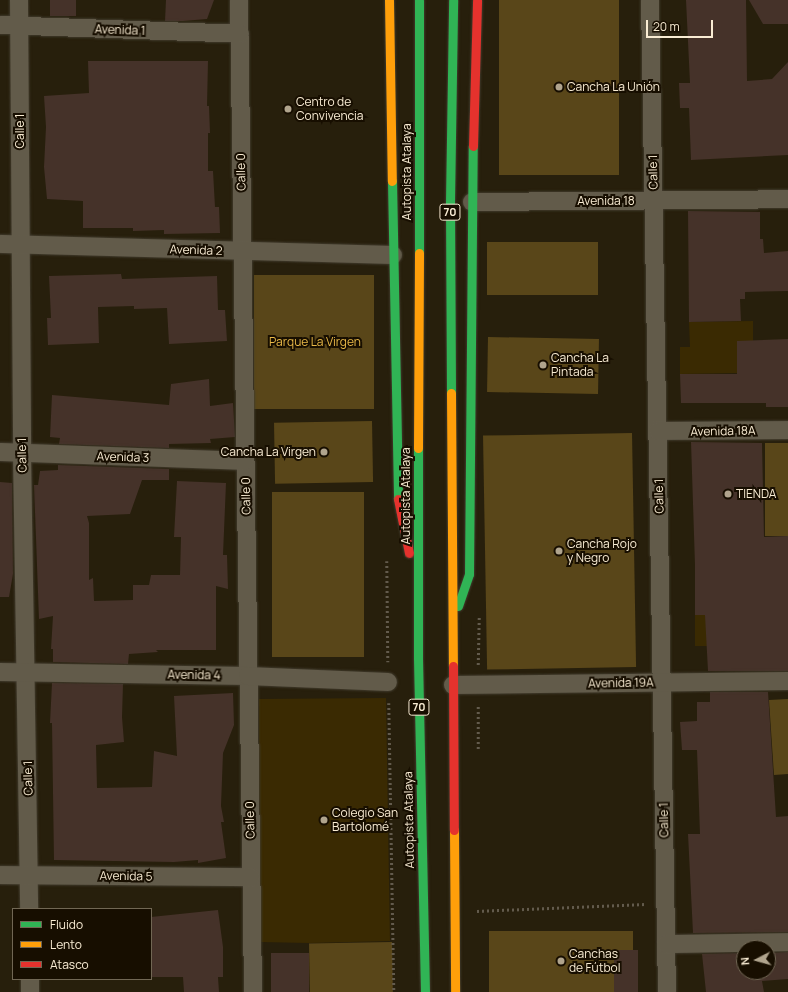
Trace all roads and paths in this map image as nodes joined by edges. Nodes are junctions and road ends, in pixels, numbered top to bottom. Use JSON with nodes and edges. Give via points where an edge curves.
{"nodes":[{"id":1,"x":19,"y":0,"type":"edge"},
{"id":2,"x":239,"y":0,"type":"edge"},
{"id":3,"x":389,"y":0,"type":"edge"},
{"id":4,"x":419,"y":0,"type":"edge"},
{"id":5,"x":453,"y":0,"type":"edge"},
{"id":6,"x":477,"y":0,"type":"edge"},
{"id":7,"x":650,"y":0,"type":"edge"},
{"id":8,"x":0,"y":25,"type":"edge"},
{"id":9,"x":20,"y":26,"type":"junction"},
{"id":10,"x":240,"y":34,"type":"junction"},
{"id":11,"x":788,"y":199,"type":"edge"},
{"id":12,"x":654,"y":200,"type":"junction"},
{"id":13,"x":472,"y":202,"type":"junction"},
{"id":14,"x":0,"y":244,"type":"edge"},
{"id":15,"x":21,"y":245,"type":"junction"},
{"id":16,"x":242,"y":251,"type":"junction"},
{"id":17,"x":393,"y":254,"type":"junction"},
{"id":18,"x":788,"y":430,"type":"edge"},
{"id":19,"x":658,"y":431,"type":"junction"},
{"id":20,"x":0,"y":452,"type":"edge"},
{"id":21,"x":22,"y":453,"type":"junction"},
{"id":22,"x":245,"y":461,"type":"junction"},
{"id":23,"x":418,"y":606,"type":"junction"},
{"id":24,"x":453,"y":623,"type":"junction"},
{"id":25,"x":0,"y":672,"type":"edge"},
{"id":26,"x":26,"y":672,"type":"junction"},
{"id":27,"x":248,"y":676,"type":"junction"},
{"id":28,"x":388,"y":682,"type":"dead end"},
{"id":29,"x":662,"y":682,"type":"junction"},
{"id":30,"x":788,"y":682,"type":"edge"},
{"id":31,"x":453,"y":685,"type":"junction"},
{"id":32,"x":0,"y":875,"type":"edge"},
{"id":33,"x":29,"y":875,"type":"junction"},
{"id":34,"x":251,"y":877,"type":"junction"},
{"id":35,"x":666,"y":904,"type":"junction"},
{"id":36,"x":29,"y":908,"type":"edge"},
{"id":37,"x":455,"y":912,"type":"junction"},
{"id":38,"x":788,"y":942,"type":"edge"},
{"id":39,"x":666,"y":944,"type":"junction"},
{"id":40,"x":30,"y":980,"type":"edge"},
{"id":41,"x":30,"y":992,"type":"edge"},
{"id":42,"x":253,"y":992,"type":"edge"},
{"id":43,"x":425,"y":992,"type":"edge"},
{"id":44,"x":456,"y":992,"type":"edge"},
{"id":45,"x":667,"y":992,"type":"edge"}],
"edges":[{"from":1,"to":9,"type":"street","name":"Calle 1"},
{"from":2,"to":10,"type":"street","name":"Calle 0"},
{"from":3,"to":17,"type":"main road"},
{"from":4,"to":23,"type":"main road","name":"Autopista Atalaya","number":"70"},
{"from":5,"to":24,"type":"main road","number":"70","via":[[450,202]]},
{"from":6,"to":13,"type":"main road"},
{"from":7,"to":12,"type":"street","name":"Calle 1"},
{"from":8,"to":9,"type":"street","name":"Avenida 1"},
{"from":9,"to":10,"type":"street","name":"Avenida 1"},
{"from":9,"to":15,"type":"street","name":"Calle 1"},
{"from":10,"to":16,"type":"street","name":"Calle 0"},
{"from":11,"to":12,"type":"street","name":"Avenida 18"},
{"from":12,"to":13,"type":"street","name":"Avenida 18"},
{"from":12,"to":19,"type":"street","name":"Calle 1"},
{"from":13,"to":24,"type":"main road","via":[[469,574]]},
{"from":14,"to":15,"type":"street","name":"Avenida 2"},
{"from":15,"to":16,"type":"street","name":"Avenida 2"},
{"from":15,"to":21,"type":"street","name":"Calle 1"},
{"from":16,"to":17,"type":"street","name":"Avenida 2"},
{"from":16,"to":22,"type":"street","name":"Calle 0"},
{"from":17,"to":23,"type":"main road","via":[[397,496]]},
{"from":18,"to":19,"type":"street","name":"Avenida 18A"},
{"from":19,"to":29,"type":"street","name":"Calle 1"},
{"from":20,"to":21,"type":"street","name":"Avenida 3"},
{"from":21,"to":22,"type":"street","name":"Avenida 3"},
{"from":21,"to":26,"type":"street","name":"Calle 1"},
{"from":22,"to":27,"type":"street","name":"Calle 0"},
{"from":23,"to":43,"type":"main road","name":"Autopista Atalaya","number":"70"},
{"from":24,"to":31,"type":"main road","number":"70"},
{"from":25,"to":26,"type":"street","name":"Avenida 4"},
{"from":26,"to":27,"type":"street","name":"Avenida 4"},
{"from":26,"to":33,"type":"street","name":"Calle 1"},
{"from":27,"to":28,"type":"street","name":"Avenida 4"},
{"from":27,"to":34,"type":"street","name":"Calle 0"},
{"from":29,"to":30,"type":"street","name":"Avenida 19A"},
{"from":29,"to":31,"type":"street","name":"Avenida 19A"},
{"from":29,"to":35,"type":"street","name":"Calle 1"},
{"from":31,"to":37,"type":"main road","number":"70"},
{"from":32,"to":33,"type":"street","name":"Avenida 5"},
{"from":33,"to":34,"type":"street","name":"Avenida 5"},
{"from":33,"to":36,"type":"street","name":"Calle 1"},
{"from":34,"to":42,"type":"street","name":"Calle 0"},
{"from":35,"to":37,"type":"path"},
{"from":35,"to":39,"type":"street","name":"Calle 1"},
{"from":37,"to":44,"type":"main road","number":"70"},
{"from":38,"to":39,"type":"street"},
{"from":39,"to":45,"type":"street","name":"Calle 1"},
{"from":40,"to":41,"type":"street"}]}
